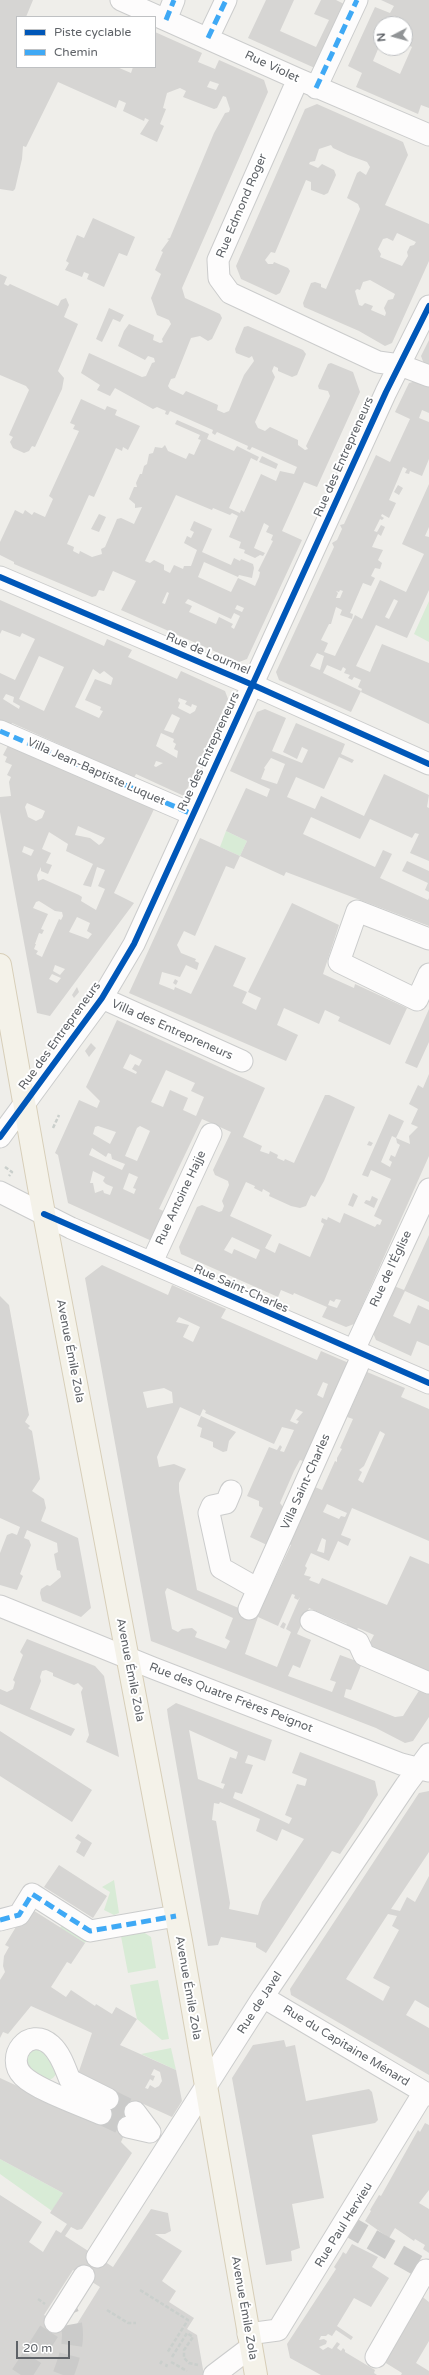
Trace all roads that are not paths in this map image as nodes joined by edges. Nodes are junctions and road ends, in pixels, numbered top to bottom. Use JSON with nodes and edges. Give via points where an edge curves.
{"nodes":[{"id":1,"x":120,"y":0,"type":"edge"},
{"id":2,"x":174,"y":0,"type":"edge"},
{"id":3,"x":226,"y":0,"type":"edge"},
{"id":4,"x":357,"y":0,"type":"edge"},
{"id":5,"x":166,"y":20,"type":"junction"},
{"id":6,"x":208,"y":38,"type":"junction"},
{"id":7,"x":298,"y":79,"type":"junction"},
{"id":8,"x":316,"y":88,"type":"junction"},
{"id":9,"x":427,"y":134,"type":"edge"},
{"id":10,"x":429,"y":306,"type":"edge"},
{"id":11,"x":400,"y":365,"type":"junction"},
{"id":12,"x":429,"y":376,"type":"edge"},
{"id":13,"x":0,"y":577,"type":"edge"},
{"id":14,"x":253,"y":685,"type":"junction"},
{"id":15,"x":0,"y":731,"type":"edge"},
{"id":16,"x":429,"y":764,"type":"edge"},
{"id":17,"x":192,"y":814,"type":"junction"},
{"id":18,"x":429,"y":939,"type":"edge"},
{"id":19,"x":0,"y":965,"type":"edge"},
{"id":20,"x":429,"y":974,"type":"edge"},
{"id":21,"x":102,"y":998,"type":"junction"},
{"id":22,"x":242,"y":1061,"type":"dead end"},
{"id":23,"x":24,"y":1104,"type":"junction"},
{"id":24,"x":211,"y":1134,"type":"dead end"},
{"id":25,"x":0,"y":1137,"type":"edge"},
{"id":26,"x":429,"y":1189,"type":"edge"},
{"id":27,"x":0,"y":1192,"type":"edge"},
{"id":28,"x":44,"y":1214,"type":"junction"},
{"id":29,"x":152,"y":1262,"type":"junction"},
{"id":30,"x":358,"y":1352,"type":"junction"},
{"id":31,"x":429,"y":1383,"type":"edge"},
{"id":32,"x":231,"y":1490,"type":"dead end"},
{"id":33,"x":258,"y":1589,"type":"junction"},
{"id":34,"x":0,"y":1606,"type":"edge"},
{"id":35,"x":249,"y":1609,"type":"dead end"},
{"id":36,"x":311,"y":1621,"type":"dead end"},
{"id":37,"x":128,"y":1658,"type":"junction"},
{"id":38,"x":429,"y":1683,"type":"edge"},
{"id":39,"x":426,"y":1764,"type":"edge"},
{"id":40,"x":176,"y":1916,"type":"junction"},
{"id":41,"x":0,"y":1920,"type":"edge"},
{"id":42,"x":263,"y":1997,"type":"junction"},
{"id":43,"x":206,"y":2089,"type":"junction"},
{"id":44,"x":426,"y":2094,"type":"edge"},
{"id":45,"x":131,"y":2119,"type":"tunnel mouth"},
{"id":46,"x":171,"y":2142,"type":"junction"},
{"id":47,"x":97,"y":2257,"type":"dead end"},
{"id":48,"x":426,"y":2270,"type":"dead end"},
{"id":49,"x":84,"y":2276,"type":"dead end"},
{"id":50,"x":55,"y":2322,"type":"tunnel mouth"},
{"id":51,"x":250,"y":2341,"type":"junction"},
{"id":52,"x":376,"y":2357,"type":"dead end"},
{"id":53,"x":208,"y":2370,"type":"edge"},
{"id":54,"x":256,"y":2375,"type":"edge"}],
"edges":[{"from":1,"to":5,"type":"street","name":"Rue Violet"},
{"from":2,"to":5,"type":"street"},
{"from":3,"to":6,"type":"street"},
{"from":4,"to":8,"type":"street"},
{"from":5,"to":6,"type":"street","name":"Rue Violet"},
{"from":6,"to":7,"type":"street","name":"Rue Violet"},
{"from":7,"to":8,"type":"street","name":"Rue Violet"},
{"from":7,"to":11,"type":"street","name":"Rue Edmond Roger","via":[[218,260],[219,278],[230,293],[378,362]]},
{"from":8,"to":9,"type":"street","name":"Rue Violet"},
{"from":10,"to":11,"type":"street","name":"Rue des Entrepreneurs"},
{"from":11,"to":12,"type":"street","name":"Rue Edmond Roger"},
{"from":11,"to":14,"type":"street","name":"Rue des Entrepreneurs"},
{"from":13,"to":14,"type":"street","name":"Rue de Lourmel"},
{"from":14,"to":16,"type":"street","name":"Rue de Lourmel"},
{"from":14,"to":17,"type":"street","name":"Rue des Entrepreneurs"},
{"from":15,"to":17,"type":"street","name":"Villa Jean-Baptiste Luquet"},
{"from":17,"to":21,"type":"street","name":"Rue des Entrepreneurs","via":[[134,944]]},
{"from":18,"to":20,"type":"street","via":[[357,911],[338,962],[417,1000]]},
{"from":19,"to":23,"type":"main road","name":"Avenue Émile Zola"},
{"from":21,"to":22,"type":"street","name":"Villa des Entrepreneurs"},
{"from":21,"to":23,"type":"street","name":"Rue des Entrepreneurs"},
{"from":23,"to":25,"type":"street","name":"Rue des Entrepreneurs"},
{"from":23,"to":28,"type":"main road","name":"Avenue Émile Zola"},
{"from":24,"to":29,"type":"street","name":"Rue Antoine Hajje"},
{"from":26,"to":30,"type":"street","name":"Rue de l'Église"},
{"from":27,"to":28,"type":"street","name":"Rue Saint-Charles"},
{"from":28,"to":29,"type":"street","name":"Rue Saint-Charles"},
{"from":28,"to":37,"type":"main road","name":"Avenue Émile Zola"},
{"from":29,"to":30,"type":"street","name":"Rue Saint-Charles"},
{"from":30,"to":31,"type":"street","name":"Rue Saint-Charles"},
{"from":30,"to":33,"type":"street","name":"Villa Saint-Charles"},
{"from":32,"to":33,"type":"street","via":[[226,1503],[212,1506],[209,1513],[219,1561],[226,1572]]},
{"from":33,"to":35,"type":"street","name":"Villa Saint-Charles"},
{"from":34,"to":37,"type":"street","name":"Rue des Quatre Frères Peignot"},
{"from":36,"to":38,"type":"street","via":[[358,1642],[364,1655]]},
{"from":37,"to":39,"type":"street","name":"Rue des Quatre Frères Peignot","via":[[401,1764]]},
{"from":37,"to":40,"type":"main road","name":"Avenue Émile Zola"},
{"from":39,"to":42,"type":"street","name":"Rue de Javel"},
{"from":40,"to":41,"type":"street","via":[[90,1931],[32,1894],[19,1915]]},
{"from":40,"to":43,"type":"main road","name":"Avenue Émile Zola"},
{"from":42,"to":43,"type":"street","name":"Rue de Javel"},
{"from":42,"to":44,"type":"street","name":"Rue du Capitaine Ménard"},
{"from":43,"to":46,"type":"street","name":"Rue de Javel"},
{"from":43,"to":51,"type":"main road","name":"Avenue Émile Zola"},
{"from":44,"to":51,"type":"street","name":"Rue Paul Hervieu","via":[[278,2330]]},
{"from":45,"to":46,"type":"street"},
{"from":46,"to":47,"type":"street","name":"Rue de Javel"},
{"from":48,"to":52,"type":"street"},
{"from":49,"to":50,"type":"street"},
{"from":51,"to":53,"type":"street"},
{"from":51,"to":54,"type":"main road","name":"Avenue Émile Zola"}]}
